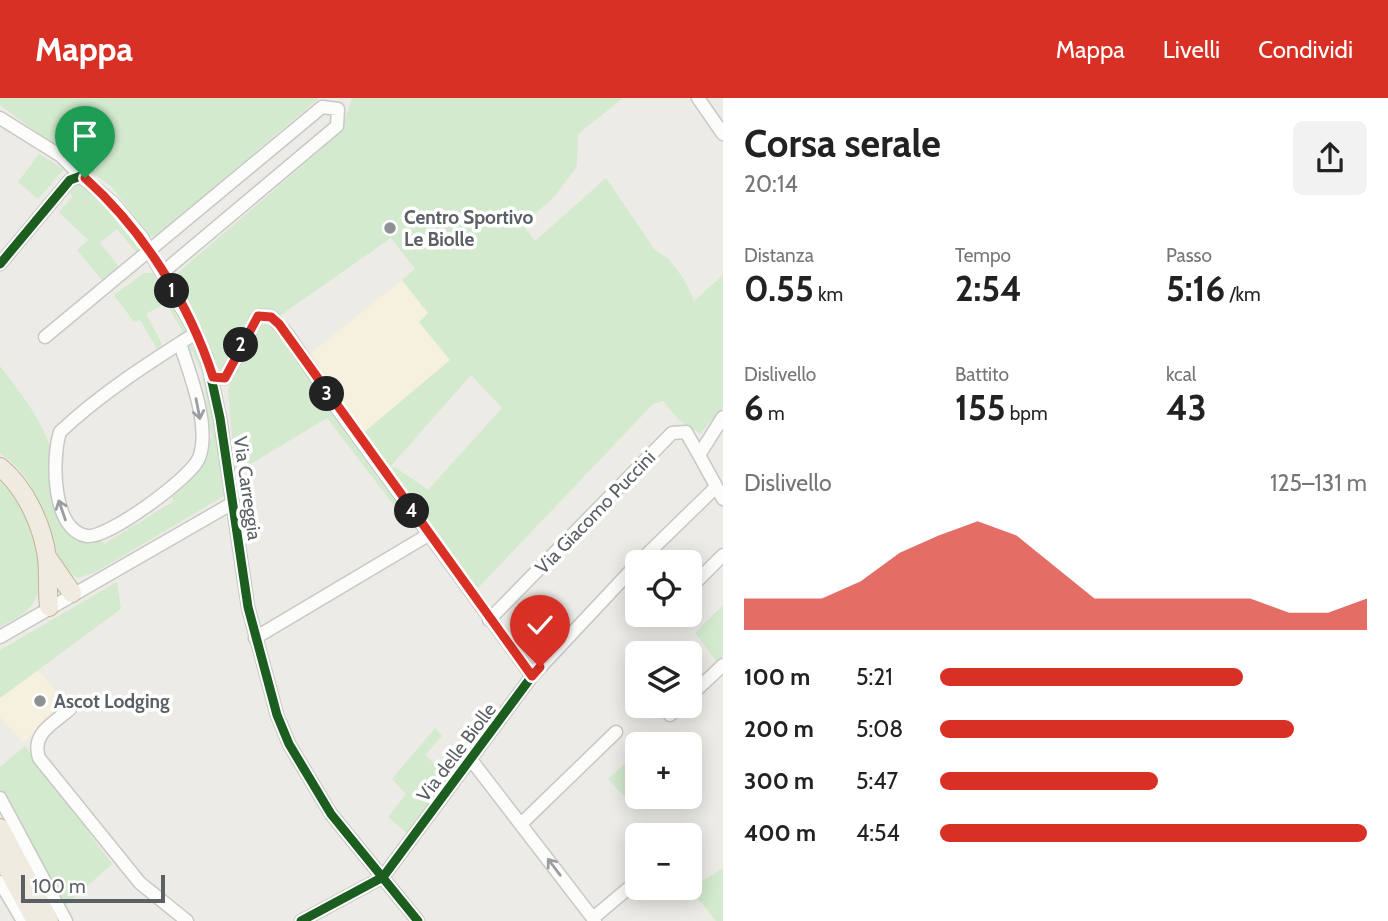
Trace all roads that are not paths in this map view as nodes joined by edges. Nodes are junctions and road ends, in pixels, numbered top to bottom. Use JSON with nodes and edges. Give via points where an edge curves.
{"nodes":[{"id":1,"x":698,"y":98,"type":"edge"},
{"id":2,"x":0,"y":118,"type":"edge"},
{"id":3,"x":723,"y":134,"type":"edge"},
{"id":4,"x":81,"y":176,"type":"junction"},
{"id":5,"x":150,"y":252,"type":"junction"},
{"id":6,"x":0,"y":264,"type":"edge"},
{"id":7,"x":162,"y":273,"type":"junction"},
{"id":8,"x":196,"y":333,"type":"junction"},
{"id":9,"x":45,"y":337,"type":"dead end"},
{"id":10,"x":180,"y":344,"type":"junction"},
{"id":11,"x":213,"y":377,"type":"junction"},
{"id":12,"x":723,"y":417,"type":"edge"},
{"id":13,"x":699,"y":455,"type":"junction"},
{"id":14,"x":0,"y":467,"type":"edge"},
{"id":15,"x":719,"y":494,"type":"edge"},
{"id":16,"x":231,"y":504,"type":"junction"},
{"id":17,"x":428,"y":535,"type":"junction"},
{"id":18,"x":653,"y":550,"type":"edge"},
{"id":19,"x":723,"y":555,"type":"edge"},
{"id":20,"x":47,"y":557,"type":"junction"},
{"id":21,"x":702,"y":576,"type":"edge"},
{"id":22,"x":625,"y":577,"type":"edge"},
{"id":23,"x":72,"y":593,"type":"junction"},
{"id":24,"x":49,"y":607,"type":"junction"},
{"id":25,"x":489,"y":620,"type":"junction"},
{"id":26,"x":0,"y":637,"type":"edge"},
{"id":27,"x":255,"y":638,"type":"junction"},
{"id":28,"x":723,"y":665,"type":"edge"},
{"id":29,"x":532,"y":676,"type":"junction"},
{"id":30,"x":702,"y":685,"type":"edge"},
{"id":31,"x":70,"y":709,"type":"dead end"},
{"id":32,"x":616,"y":732,"type":"dead end"},
{"id":33,"x":472,"y":761,"type":"junction"},
{"id":34,"x":0,"y":798,"type":"edge"},
{"id":35,"x":522,"y":824,"type":"junction"},
{"id":36,"x":0,"y":828,"type":"edge"},
{"id":37,"x":0,"y":855,"type":"edge"},
{"id":38,"x":383,"y":877,"type":"junction"},
{"id":39,"x":0,"y":881,"type":"edge"},
{"id":40,"x":625,"y":892,"type":"edge"},
{"id":41,"x":594,"y":920,"type":"edge"},
{"id":42,"x":23,"y":921,"type":"edge"},
{"id":43,"x":36,"y":921,"type":"edge"},
{"id":44,"x":49,"y":921,"type":"edge"},
{"id":45,"x":66,"y":921,"type":"edge"},
{"id":46,"x":187,"y":921,"type":"edge"},
{"id":47,"x":301,"y":921,"type":"edge"},
{"id":48,"x":418,"y":921,"type":"edge"}],
"edges":[{"from":1,"to":3,"type":"street"},
{"from":2,"to":4,"type":"street","name":"Via Carreggia","via":[[61,156]]},
{"from":4,"to":5,"type":"street","name":"Via Carreggia","via":[[113,204]]},
{"from":4,"to":6,"type":"street","via":[[70,180]]},
{"from":5,"to":7,"type":"street","name":"Via Carreggia"},
{"from":5,"to":7,"type":"street","via":[[322,107],[338,109],[337,126]]},
{"from":5,"to":9,"type":"street"},
{"from":7,"to":8,"type":"street","name":"Via Carreggia"},
{"from":8,"to":10,"type":"street","name":"Via Carreggia"},
{"from":8,"to":11,"type":"street","name":"Via Carreggia"},
{"from":10,"to":10,"type":"street","name":"Via Carreggia","one_way":true,"via":[[200,412],[199,458],[180,483],[119,522],[85,536],[69,526],[58,501],[60,432]]},
{"from":11,"to":16,"type":"street","name":"Via Carreggia"},
{"from":11,"to":17,"type":"street","via":[[225,378],[258,316],[271,317]]},
{"from":12,"to":13,"type":"street"},
{"from":13,"to":15,"type":"street"},
{"from":13,"to":25,"type":"street","name":"Via Giacomo Puccini","via":[[685,432],[672,433]]},
{"from":14,"to":20,"type":"highway","via":[[25,498]]},
{"from":15,"to":18,"type":"street","name":"Via delle Biolle"},
{"from":16,"to":23,"type":"street"},
{"from":16,"to":27,"type":"street","name":"Via Carreggia"},
{"from":17,"to":25,"type":"street"},
{"from":17,"to":27,"type":"street"},
{"from":19,"to":21,"type":"street"},
{"from":20,"to":23,"type":"highway"},
{"from":20,"to":24,"type":"highway"},
{"from":22,"to":29,"type":"street","name":"Via delle Biolle"},
{"from":23,"to":24,"type":"street"},
{"from":24,"to":26,"type":"street"},
{"from":25,"to":29,"type":"street"},
{"from":27,"to":38,"type":"street","name":"Via Carreggia","via":[[277,715],[295,756],[331,814]]},
{"from":28,"to":30,"type":"street"},
{"from":29,"to":33,"type":"street","name":"Via delle Biolle"},
{"from":31,"to":46,"type":"street","via":[[39,736],[35,744],[38,758],[140,883]]},
{"from":32,"to":35,"type":"street"},
{"from":33,"to":35,"type":"street"},
{"from":33,"to":38,"type":"street","name":"Via delle Biolle"},
{"from":34,"to":45,"type":"street"},
{"from":41,"to":35,"type":"street","one_way":true},
{"from":36,"to":44,"type":"highway"},
{"from":37,"to":43,"type":"highway"},
{"from":38,"to":47,"type":"street"},
{"from":38,"to":48,"type":"street","name":"Via Carreggia"},
{"from":39,"to":42,"type":"street"},
{"from":40,"to":41,"type":"street"}]}
